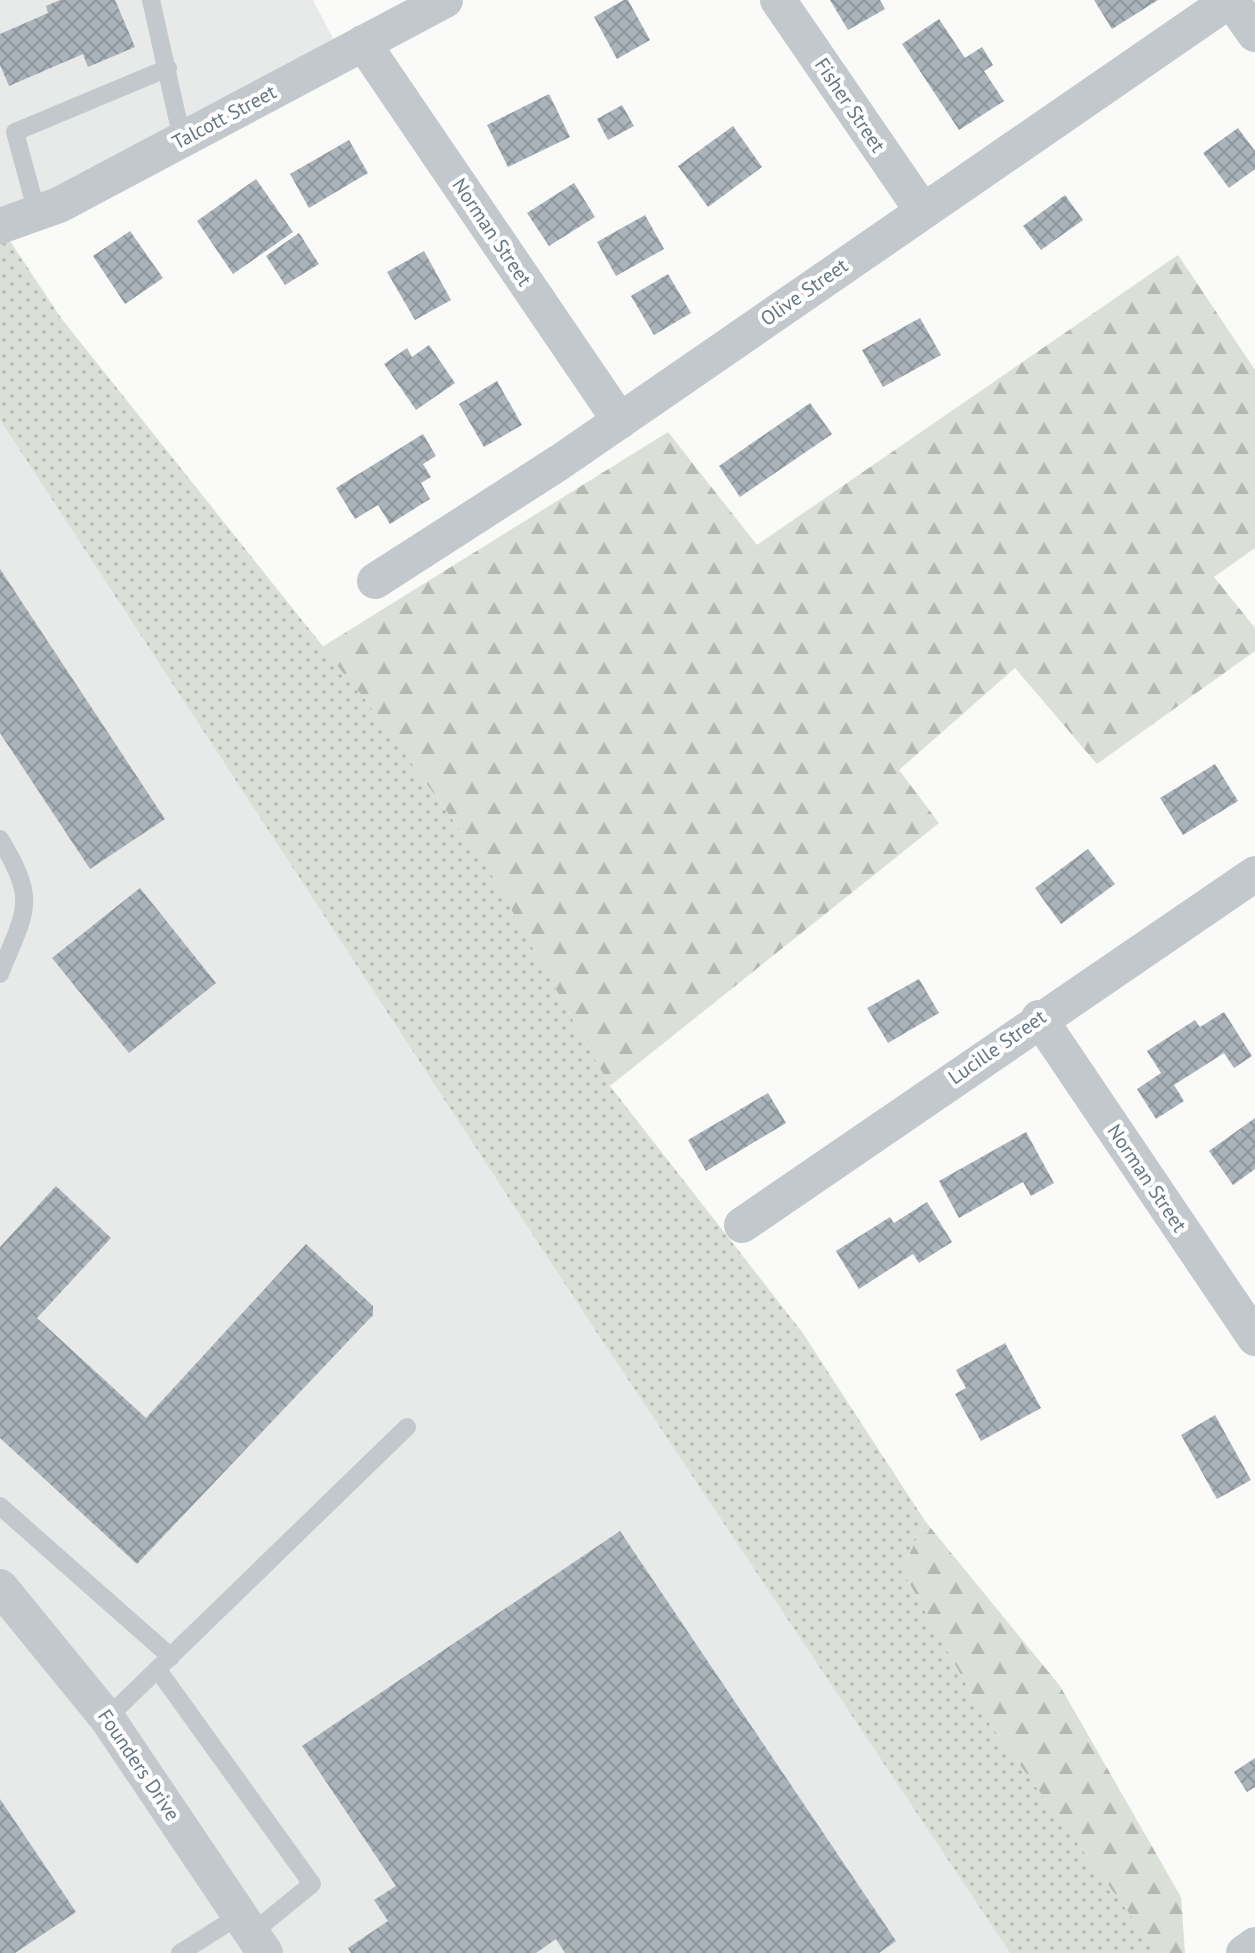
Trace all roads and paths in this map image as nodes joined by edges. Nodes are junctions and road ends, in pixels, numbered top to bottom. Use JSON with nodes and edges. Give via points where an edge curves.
{"nodes":[{"id":1,"x":151,"y":0,"type":"edge"},
{"id":2,"x":445,"y":0,"type":"edge"},
{"id":3,"x":778,"y":0,"type":"edge"},
{"id":4,"x":1230,"y":0,"type":"edge"},
{"id":5,"x":1255,"y":34,"type":"edge"},
{"id":6,"x":363,"y":43,"type":"junction"},
{"id":7,"x":168,"y":68,"type":"junction"},
{"id":8,"x":182,"y":139,"type":"junction"},
{"id":9,"x":922,"y":210,"type":"junction"},
{"id":10,"x":37,"y":213,"type":"junction"},
{"id":11,"x":0,"y":226,"type":"edge"},
{"id":12,"x":620,"y":421,"type":"junction"},
{"id":13,"x":375,"y":581,"type":"dead end"},
{"id":14,"x":0,"y":839,"type":"edge"},
{"id":15,"x":1255,"y":874,"type":"edge"},
{"id":16,"x":0,"y":974,"type":"edge"},
{"id":17,"x":1039,"y":1018,"type":"junction"},
{"id":18,"x":742,"y":1225,"type":"dead end"},
{"id":19,"x":1255,"y":1338,"type":"edge"},
{"id":20,"x":407,"y":1427,"type":"dead end"},
{"id":21,"x":0,"y":1506,"type":"edge"},
{"id":22,"x":0,"y":1587,"type":"edge"},
{"id":23,"x":164,"y":1664,"type":"junction"},
{"id":24,"x":107,"y":1718,"type":"junction"},
{"id":25,"x":253,"y":1934,"type":"edge"},
{"id":26,"x":1255,"y":1945,"type":"edge"},
{"id":27,"x":180,"y":1953,"type":"edge"},
{"id":28,"x":1244,"y":1953,"type":"edge"}],
"edges":[{"from":1,"to":7,"type":"lane"},
{"from":2,"to":6,"type":"street","name":"Talcott Street"},
{"from":3,"to":9,"type":"street","name":"Fisher Street"},
{"from":4,"to":5,"type":"street"},
{"from":4,"to":9,"type":"street","name":"Olive Street"},
{"from":6,"to":8,"type":"street","name":"Talcott Street"},
{"from":6,"to":12,"type":"street","name":"Norman Street"},
{"from":7,"to":8,"type":"lane"},
{"from":7,"to":10,"type":"lane","via":[[15,132]]},
{"from":8,"to":10,"type":"street","name":"Talcott Street"},
{"from":9,"to":12,"type":"street","name":"Olive Street"},
{"from":10,"to":11,"type":"street","name":"Talcott Street"},
{"from":12,"to":13,"type":"street","name":"Olive Street"},
{"from":14,"to":16,"type":"lane","via":[[21,873],[27,899]]},
{"from":15,"to":17,"type":"street","name":"Lucille Street"},
{"from":17,"to":18,"type":"street","name":"Lucille Street"},
{"from":17,"to":19,"type":"street","name":"Norman Street"},
{"from":20,"to":23,"type":"lane"},
{"from":21,"to":23,"type":"lane"},
{"from":22,"to":24,"type":"street","name":"Founders Drive"},
{"from":23,"to":24,"type":"lane"},
{"from":23,"to":25,"type":"lane","via":[[312,1884]]},
{"from":24,"to":25,"type":"street","name":"Founders Drive"},
{"from":25,"to":27,"type":"lane"},
{"from":26,"to":28,"type":"street"}]}
